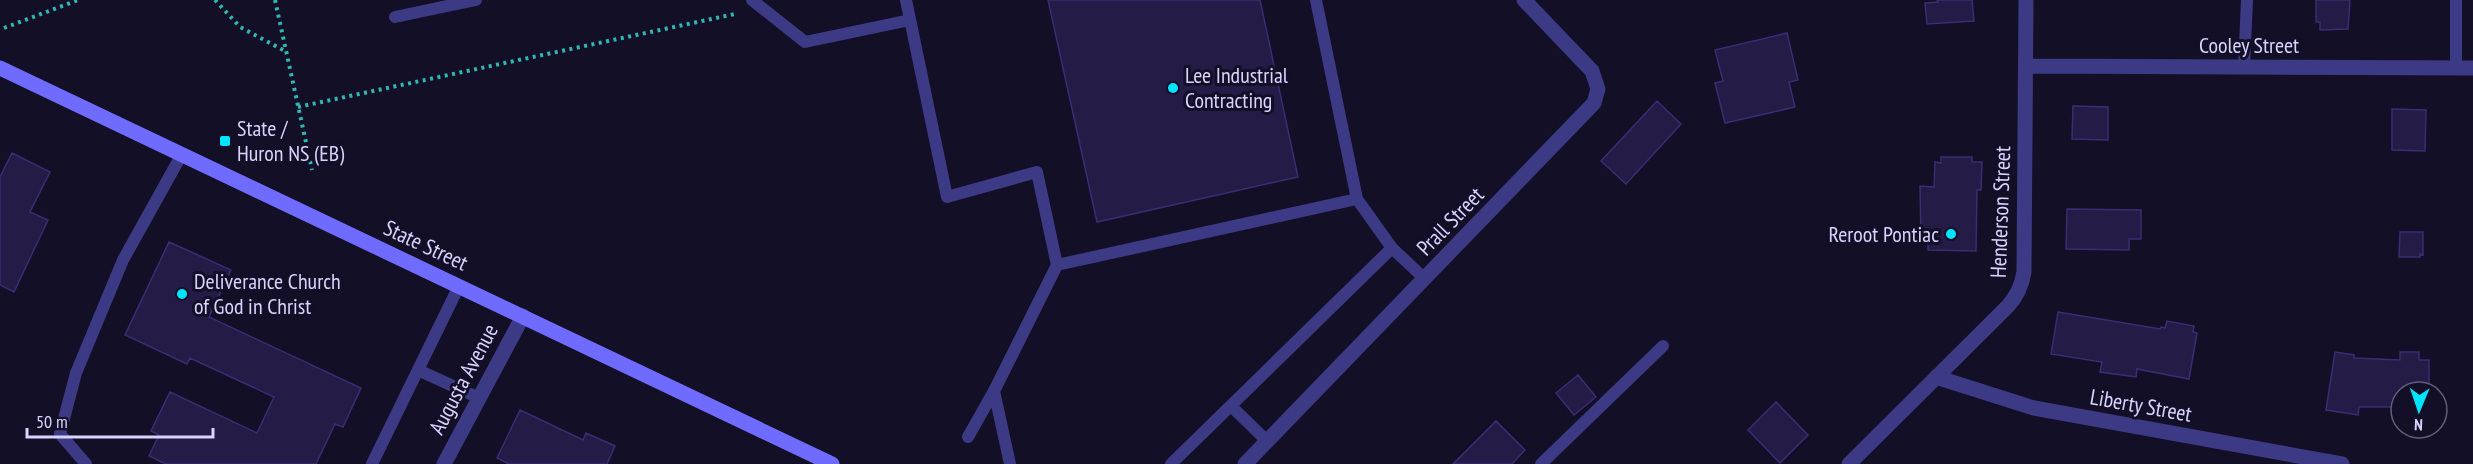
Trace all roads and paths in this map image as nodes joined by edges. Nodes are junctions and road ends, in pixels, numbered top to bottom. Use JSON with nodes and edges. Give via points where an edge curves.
{"nodes":[{"id":1,"x":78,"y":0,"type":"edge"},
{"id":2,"x":215,"y":0,"type":"edge"},
{"id":3,"x":275,"y":0,"type":"edge"},
{"id":4,"x":476,"y":0,"type":"edge"},
{"id":5,"x":752,"y":0,"type":"edge"},
{"id":6,"x":906,"y":0,"type":"edge"},
{"id":7,"x":1316,"y":0,"type":"edge"},
{"id":8,"x":1524,"y":0,"type":"edge"},
{"id":9,"x":2026,"y":0,"type":"edge"},
{"id":10,"x":2247,"y":0,"type":"edge"},
{"id":11,"x":2456,"y":0,"type":"edge"},
{"id":12,"x":735,"y":14,"type":"dead end"},
{"id":13,"x":395,"y":17,"type":"dead end"},
{"id":14,"x":910,"y":20,"type":"junction"},
{"id":15,"x":4,"y":28,"type":"dead end"},
{"id":16,"x":286,"y":51,"type":"junction"},
{"id":17,"x":2026,"y":66,"type":"junction"},
{"id":18,"x":2244,"y":67,"type":"junction"},
{"id":19,"x":0,"y":68,"type":"edge"},
{"id":20,"x":2456,"y":68,"type":"junction"},
{"id":21,"x":2473,"y":68,"type":"edge"},
{"id":22,"x":298,"y":107,"type":"junction"},
{"id":23,"x":182,"y":154,"type":"junction"},
{"id":24,"x":312,"y":170,"type":"dead end"},
{"id":25,"x":1357,"y":199,"type":"junction"},
{"id":26,"x":1392,"y":248,"type":"junction"},
{"id":27,"x":1057,"y":265,"type":"junction"},
{"id":28,"x":1425,"y":279,"type":"junction"},
{"id":29,"x":459,"y":286,"type":"junction"},
{"id":30,"x":523,"y":316,"type":"junction"},
{"id":31,"x":1663,"y":346,"type":"dead end"},
{"id":32,"x":418,"y":370,"type":"junction"},
{"id":33,"x":1936,"y":377,"type":"junction"},
{"id":34,"x":994,"y":391,"type":"junction"},
{"id":35,"x":479,"y":398,"type":"junction"},
{"id":36,"x":1231,"y":406,"type":"junction"},
{"id":37,"x":968,"y":437,"type":"dead end"},
{"id":38,"x":1267,"y":441,"type":"junction"},
{"id":39,"x":86,"y":464,"type":"edge"},
{"id":40,"x":372,"y":464,"type":"edge"},
{"id":41,"x":444,"y":464,"type":"edge"},
{"id":42,"x":832,"y":464,"type":"edge"},
{"id":43,"x":1010,"y":464,"type":"edge"},
{"id":44,"x":1171,"y":464,"type":"edge"},
{"id":45,"x":1245,"y":464,"type":"edge"},
{"id":46,"x":1541,"y":464,"type":"edge"},
{"id":47,"x":1849,"y":464,"type":"edge"},
{"id":48,"x":2342,"y":464,"type":"edge"}],
"edges":[{"from":1,"to":15,"type":"path"},
{"from":2,"to":16,"type":"path","via":[[240,27]]},
{"from":3,"to":16,"type":"path"},
{"from":4,"to":13,"type":"lane"},
{"from":5,"to":14,"type":"lane","via":[[805,42]]},
{"from":6,"to":14,"type":"lane"},
{"from":7,"to":25,"type":"lane"},
{"from":8,"to":28,"type":"street","name":"Prall Street","via":[[1592,71],[1597,84],[1596,98],[1589,110]]},
{"from":9,"to":17,"type":"street","name":"Henderson Street"},
{"from":10,"to":18,"type":"lane"},
{"from":11,"to":20,"type":"lane"},
{"from":12,"to":22,"type":"path"},
{"from":14,"to":27,"type":"lane","via":[[947,197],[1037,172]]},
{"from":16,"to":22,"type":"path"},
{"from":17,"to":18,"type":"street","name":"Cooley Street"},
{"from":17,"to":33,"type":"street","name":"Henderson Street","via":[[2022,282],[2013,301]]},
{"from":18,"to":20,"type":"street","name":"Cooley Street"},
{"from":19,"to":23,"type":"main road","name":"State Street"},
{"from":20,"to":21,"type":"street","name":"Cooley Street"},
{"from":22,"to":24,"type":"path"},
{"from":23,"to":29,"type":"main road","name":"State Street"},
{"from":23,"to":39,"type":"lane","via":[[123,260],[76,373],[60,434]]},
{"from":25,"to":26,"type":"lane"},
{"from":25,"to":27,"type":"lane"},
{"from":26,"to":28,"type":"lane"},
{"from":26,"to":36,"type":"lane"},
{"from":27,"to":34,"type":"lane"},
{"from":28,"to":38,"type":"street","name":"Prall Street"},
{"from":29,"to":30,"type":"main road","name":"State Street"},
{"from":29,"to":32,"type":"lane"},
{"from":30,"to":35,"type":"street","name":"Augusta Avenue"},
{"from":30,"to":42,"type":"main road","name":"State Street"},
{"from":31,"to":46,"type":"lane"},
{"from":32,"to":35,"type":"lane"},
{"from":32,"to":40,"type":"lane"},
{"from":33,"to":47,"type":"street","name":"Henderson Street"},
{"from":33,"to":48,"type":"street","name":"Liberty Street","via":[[2034,408]]},
{"from":34,"to":37,"type":"lane"},
{"from":34,"to":43,"type":"lane"},
{"from":35,"to":41,"type":"street","name":"Augusta Avenue"},
{"from":36,"to":38,"type":"lane"},
{"from":36,"to":44,"type":"lane"},
{"from":38,"to":45,"type":"street","name":"Prall Street"}]}
